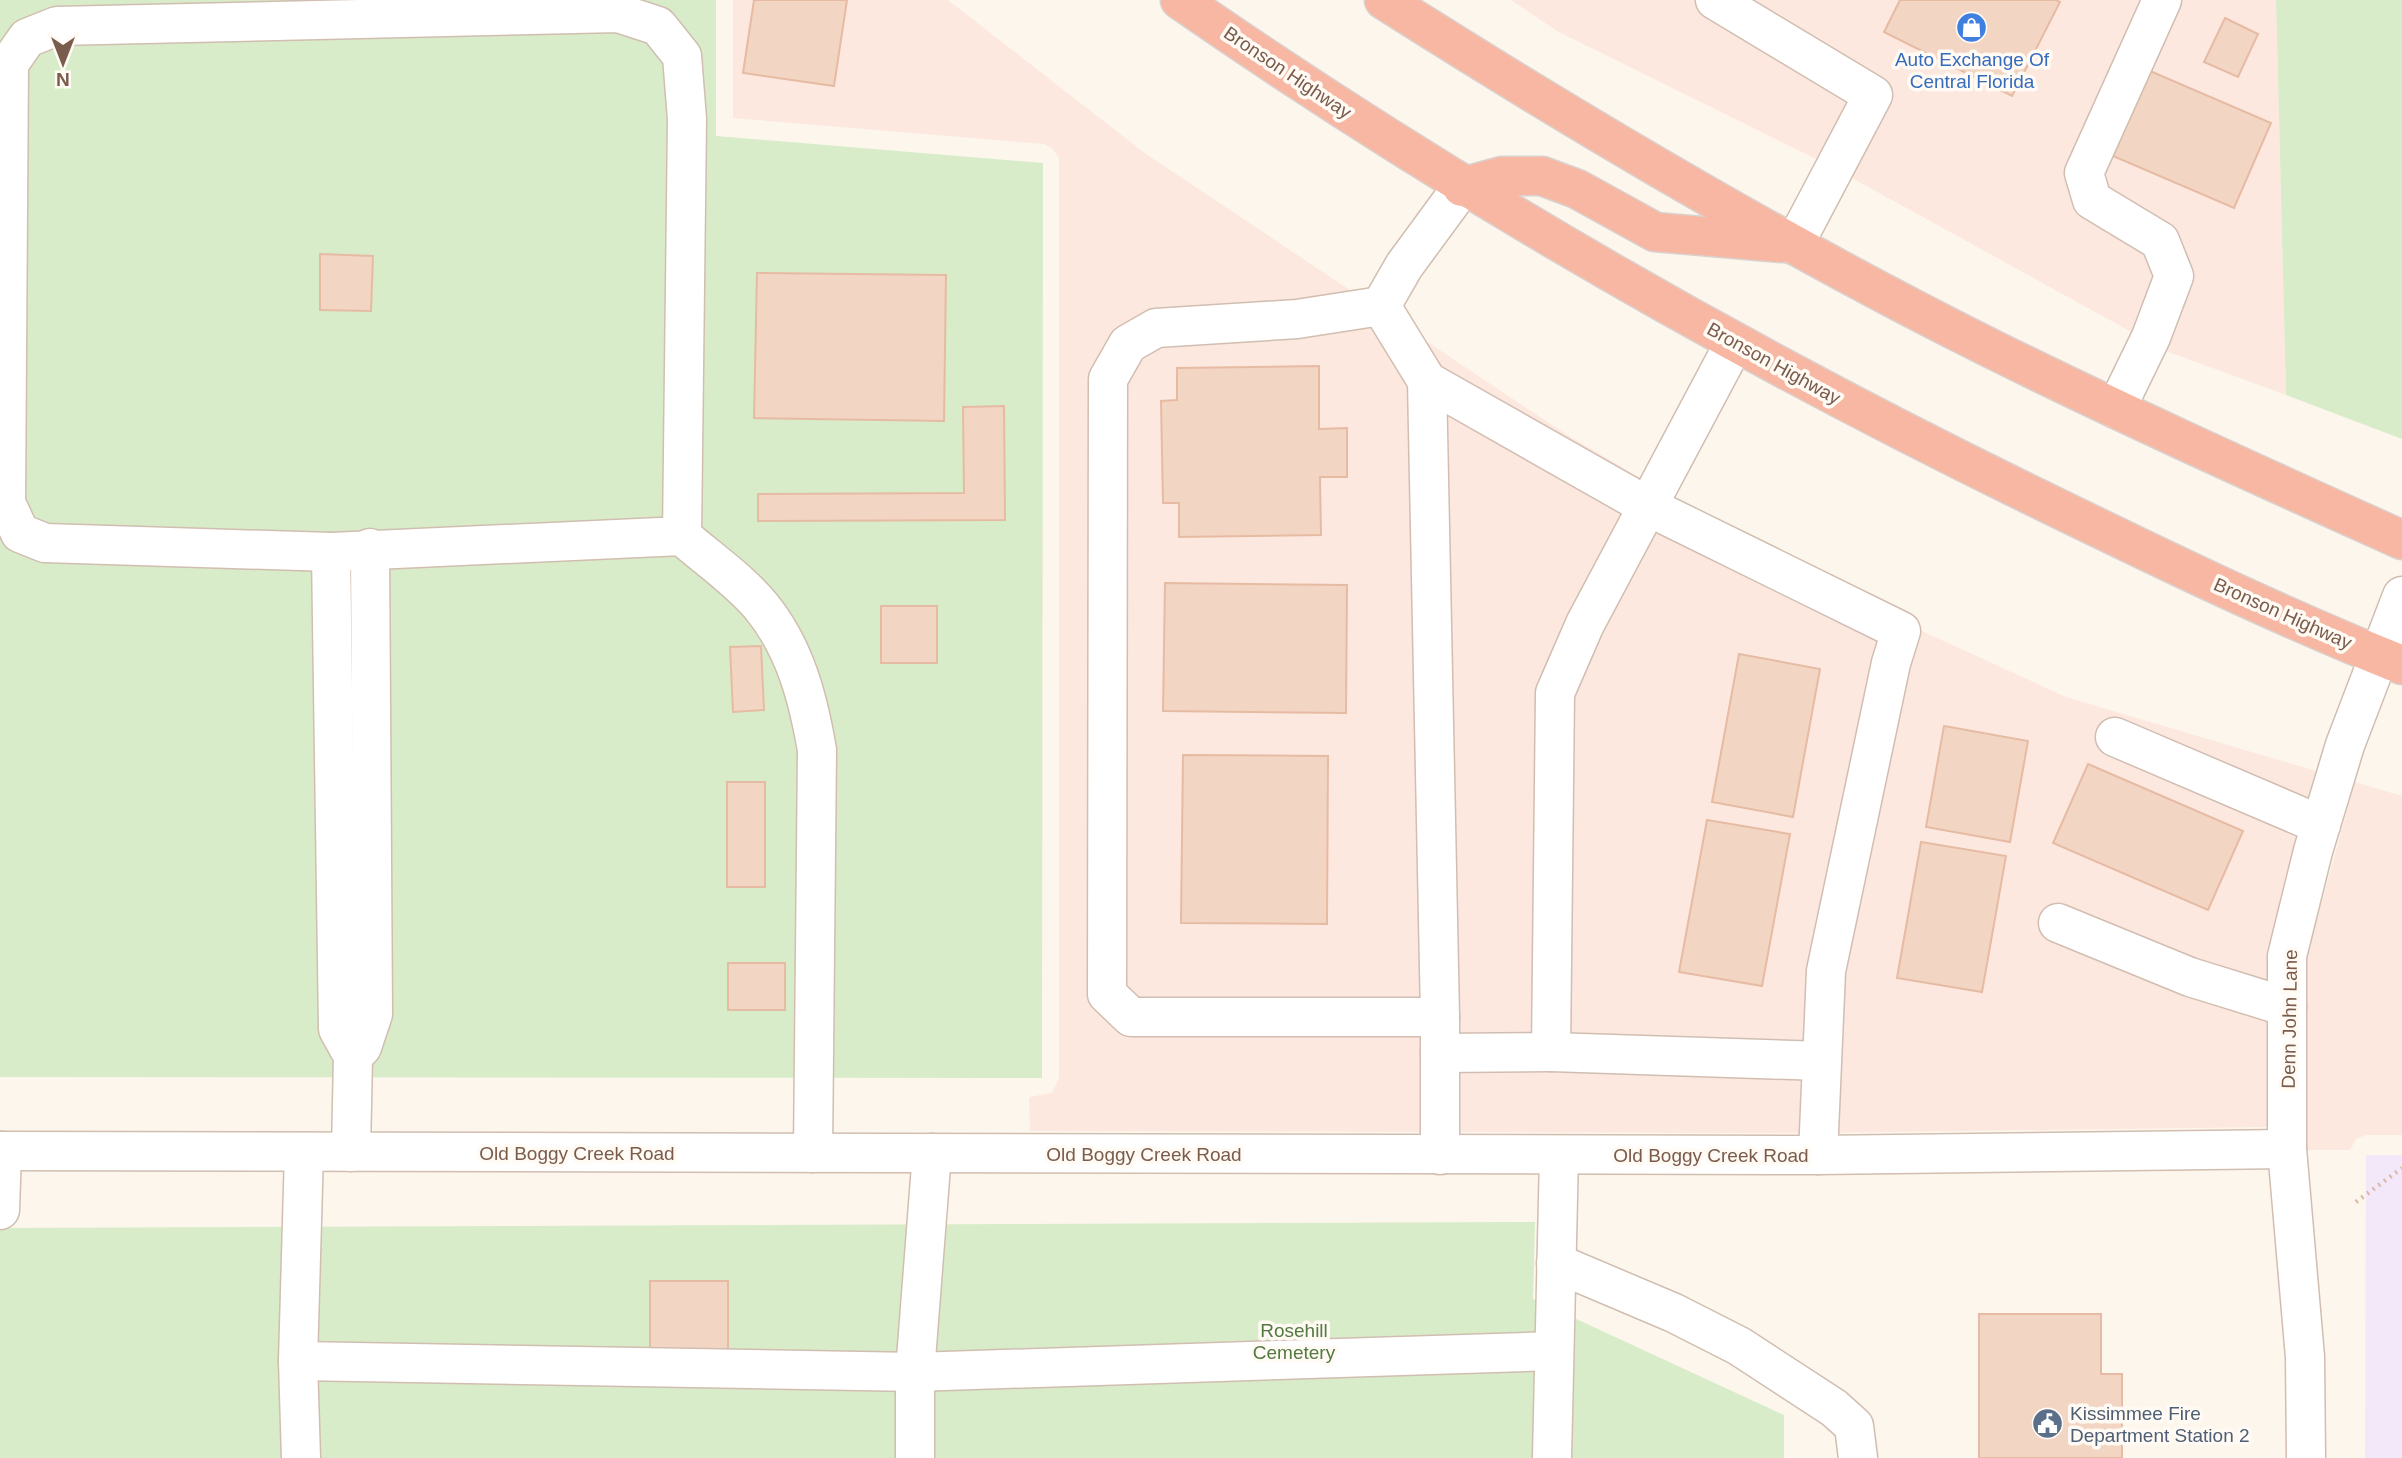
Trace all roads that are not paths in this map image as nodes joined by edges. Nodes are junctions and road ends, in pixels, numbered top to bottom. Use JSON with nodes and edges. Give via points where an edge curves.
{"nodes":[{"id":1,"x":1180,"y":0,"type":"edge"},
{"id":2,"x":1384,"y":0,"type":"edge"},
{"id":3,"x":1715,"y":0,"type":"edge"},
{"id":4,"x":2162,"y":0,"type":"edge"},
{"id":5,"x":357,"y":10,"type":"edge"},
{"id":6,"x":1462,"y":187,"type":"junction"},
{"id":7,"x":1794,"y":244,"type":"junction"},
{"id":8,"x":1381,"y":306,"type":"junction"},
{"id":9,"x":1735,"y":342,"type":"junction"},
{"id":10,"x":1427,"y":381,"type":"junction"},
{"id":11,"x":2116,"y":409,"type":"junction"},
{"id":12,"x":1649,"y":507,"type":"junction"},
{"id":13,"x":682,"y":536,"type":"junction"},
{"id":14,"x":2402,"y":540,"type":"edge"},
{"id":15,"x":370,"y":548,"type":"junction"},
{"id":16,"x":331,"y":552,"type":"junction"},
{"id":17,"x":2402,"y":596,"type":"edge"},
{"id":18,"x":2390,"y":660,"type":"edge"},
{"id":19,"x":2115,"y":737,"type":"dead end"},
{"id":20,"x":2321,"y":825,"type":"junction"},
{"id":21,"x":2057,"y":923,"type":"dead end"},
{"id":22,"x":2287,"y":1007,"type":"junction"},
{"id":23,"x":1440,"y":1035,"type":"junction"},
{"id":24,"x":1551,"y":1052,"type":"junction"},
{"id":25,"x":353,"y":1056,"type":"junction"},
{"id":26,"x":1821,"y":1060,"type":"junction"},
{"id":27,"x":2287,"y":1149,"type":"junction"},
{"id":28,"x":1,"y":1151,"type":"edge"},
{"id":29,"x":304,"y":1152,"type":"junction"},
{"id":30,"x":351,"y":1152,"type":"junction"},
{"id":31,"x":813,"y":1153,"type":"junction"},
{"id":32,"x":932,"y":1153,"type":"junction"},
{"id":33,"x":1440,"y":1155,"type":"junction"},
{"id":34,"x":1559,"y":1155,"type":"junction"},
{"id":35,"x":1818,"y":1155,"type":"junction"},
{"id":36,"x":0,"y":1210,"type":"edge"},
{"id":37,"x":1556,"y":1263,"type":"junction"},
{"id":38,"x":1553,"y":1351,"type":"junction"},
{"id":39,"x":299,"y":1361,"type":"junction"},
{"id":40,"x":915,"y":1372,"type":"junction"},
{"id":41,"x":301,"y":1458,"type":"edge"},
{"id":42,"x":915,"y":1458,"type":"edge"},
{"id":43,"x":1552,"y":1458,"type":"edge"},
{"id":44,"x":1858,"y":1458,"type":"edge"},
{"id":45,"x":2306,"y":1458,"type":"edge"}],
"edges":[{"from":1,"to":6,"type":"highway","name":"Bronson Highway"},
{"from":2,"to":7,"type":"highway","via":[[1534,95]]},
{"from":3,"to":7,"type":"street","via":[[1873,95]]},
{"from":4,"to":11,"type":"street","via":[[2084,173],[2092,200],[2160,241],[2174,276]]},
{"from":5,"to":13,"type":"street","via":[[618,13],[658,26],[682,56],[687,119]]},
{"from":5,"to":16,"type":"street","via":[[57,26],[27,38],[9,64],[6,503],[20,533],[46,543]]},
{"from":6,"to":7,"type":"highway","via":[[1502,176],[1542,176],[1577,189],[1655,232]]},
{"from":6,"to":8,"type":"street"},
{"from":6,"to":9,"type":"highway","name":"Bronson Highway"},
{"from":7,"to":11,"type":"highway"},
{"from":8,"to":10,"type":"street"},
{"from":8,"to":23,"type":"street","via":[[1297,319],[1156,328],[1128,344],[1108,379],[1107,994],[1131,1017]]},
{"from":9,"to":12,"type":"street"},
{"from":9,"to":18,"type":"highway","name":"Bronson Highway","via":[[1914,438],[2126,542]]},
{"from":10,"to":12,"type":"street"},
{"from":10,"to":23,"type":"street"},
{"from":11,"to":14,"type":"highway"},
{"from":12,"to":24,"type":"street","via":[[1585,624],[1555,693]]},
{"from":12,"to":26,"type":"street","via":[[1901,631],[1826,971]]},
{"from":13,"to":15,"type":"street"},
{"from":13,"to":31,"type":"street","via":[[758,603],[784,638],[807,697],[817,750]]},
{"from":15,"to":16,"type":"street"},
{"from":15,"to":25,"type":"street","via":[[373,1014],[362,1047]]},
{"from":16,"to":25,"type":"street","via":[[338,1029]]},
{"from":17,"to":18,"type":"street","name":"Denn John Lane"},
{"from":18,"to":20,"type":"street","name":"Denn John Lane","via":[[2345,745]]},
{"from":19,"to":20,"type":"street"},
{"from":20,"to":22,"type":"street","name":"Denn John Lane","via":[[2287,956]]},
{"from":21,"to":22,"type":"street","via":[[2190,977]]},
{"from":22,"to":27,"type":"street","name":"Denn John Lane"},
{"from":23,"to":24,"type":"street"},
{"from":23,"to":33,"type":"street"},
{"from":24,"to":26,"type":"street"},
{"from":25,"to":30,"type":"street"},
{"from":26,"to":35,"type":"street"},
{"from":27,"to":35,"type":"street","name":"Old Boggy Creek Road"},
{"from":27,"to":45,"type":"street","name":"Denn John Lane","via":[[2305,1357]]},
{"from":28,"to":29,"type":"street","name":"Old Boggy Creek Road"},
{"from":28,"to":36,"type":"street"},
{"from":29,"to":30,"type":"street","name":"Old Boggy Creek Road"},
{"from":29,"to":39,"type":"street"},
{"from":30,"to":31,"type":"street","name":"Old Boggy Creek Road"},
{"from":31,"to":32,"type":"street","name":"Old Boggy Creek Road"},
{"from":32,"to":33,"type":"street","name":"Old Boggy Creek Road"},
{"from":32,"to":40,"type":"street"},
{"from":33,"to":34,"type":"street","name":"Old Boggy Creek Road"},
{"from":34,"to":35,"type":"street","name":"Old Boggy Creek Road"},
{"from":34,"to":37,"type":"street"},
{"from":37,"to":38,"type":"street"},
{"from":37,"to":44,"type":"street","via":[[1740,1346],[1854,1426]]},
{"from":38,"to":40,"type":"street"},
{"from":38,"to":43,"type":"street"},
{"from":39,"to":40,"type":"street"},
{"from":39,"to":41,"type":"street"},
{"from":40,"to":42,"type":"street"}]}
